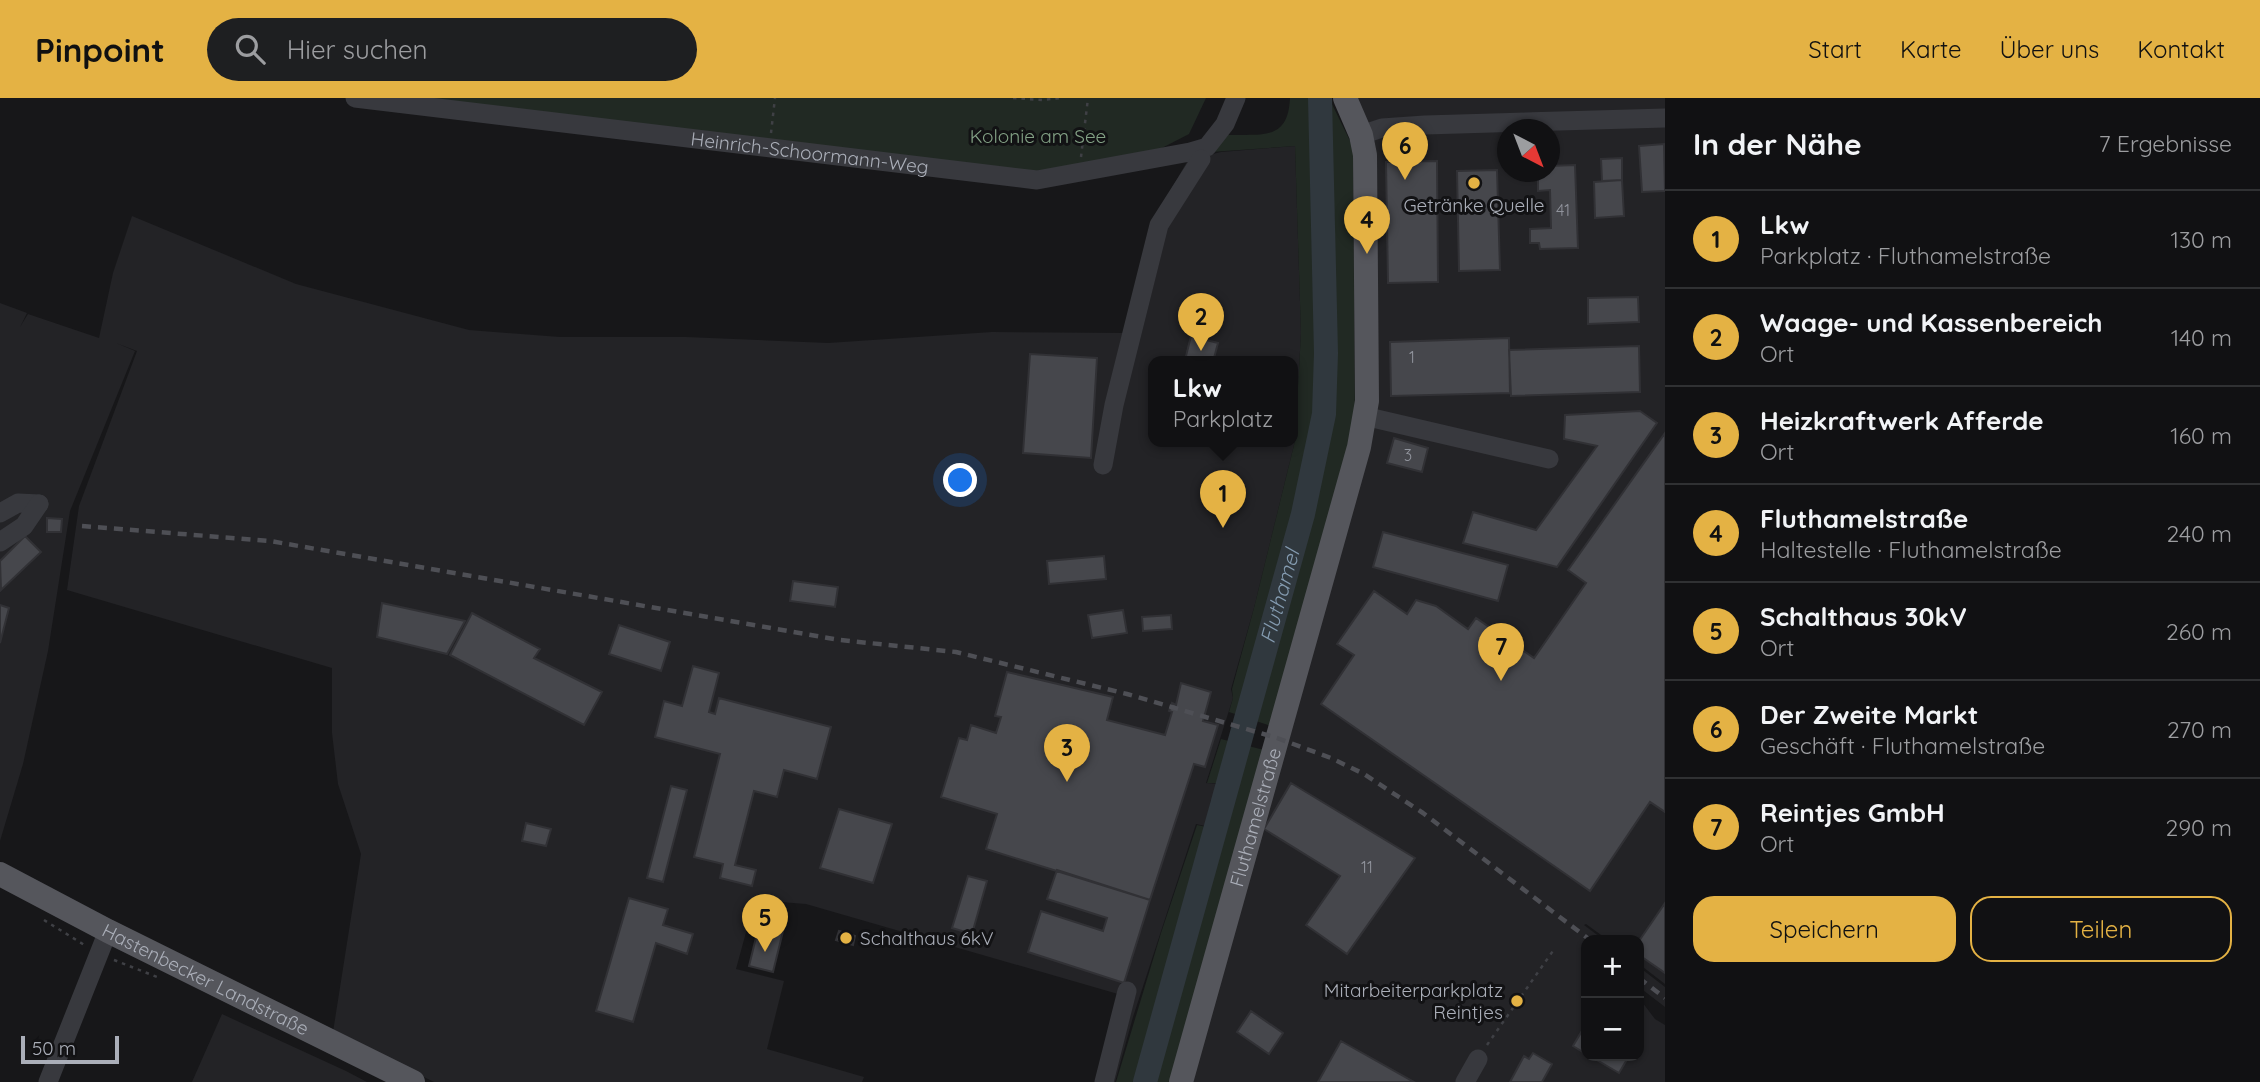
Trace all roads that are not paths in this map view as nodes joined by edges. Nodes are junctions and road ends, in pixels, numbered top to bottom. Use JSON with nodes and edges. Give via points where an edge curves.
{"nodes":[{"id":1,"x":355,"y":98,"type":"edge"},
{"id":2,"x":1236,"y":98,"type":"edge"},
{"id":3,"x":1345,"y":98,"type":"edge"},
{"id":4,"x":1665,"y":118,"type":"edge"},
{"id":5,"x":1361,"y":135,"type":"junction"},
{"id":6,"x":1201,"y":159,"type":"dead end"},
{"id":7,"x":1364,"y":416,"type":"junction"},
{"id":8,"x":1549,"y":459,"type":"dead end"},
{"id":9,"x":1103,"y":465,"type":"dead end"},
{"id":10,"x":1,"y":514,"type":"edge"},
{"id":11,"x":1,"y":541,"type":"edge"},
{"id":12,"x":0,"y":874,"type":"edge"},
{"id":13,"x":108,"y":931,"type":"junction"},
{"id":14,"x":1127,"y":991,"type":"dead end"},
{"id":15,"x":1478,"y":1059,"type":"road end"},
{"id":16,"x":48,"y":1082,"type":"edge"},
{"id":17,"x":413,"y":1082,"type":"edge"},
{"id":18,"x":1104,"y":1082,"type":"edge"},
{"id":19,"x":1181,"y":1082,"type":"edge"},
{"id":20,"x":1465,"y":1082,"type":"edge"}],
"edges":[{"from":1,"to":2,"type":"street","name":"Heinrich-Schoormann-Weg","via":[[1037,180],[1207,147],[1225,124]]},
{"from":3,"to":5,"type":"main road","name":"Fluthamelstraße"},
{"from":4,"to":5,"type":"street","via":[[1425,125],[1382,128]]},
{"from":5,"to":7,"type":"main road","name":"Fluthamelstraße","via":[[1365,155]]},
{"from":6,"to":9,"type":"street","via":[[1159,225]]},
{"from":7,"to":8,"type":"street"},
{"from":7,"to":19,"type":"main road","name":"Fluthamelstraße"},
{"from":10,"to":11,"type":"street"},
{"from":10,"to":11,"type":"street","via":[[18,503],[39,504],[24,526]]},
{"from":12,"to":13,"type":"main road","name":"Hastenbecker Landstraße"},
{"from":13,"to":16,"type":"street"},
{"from":13,"to":17,"type":"main road","name":"Hastenbecker Landstraße"},
{"from":14,"to":18,"type":"street"},
{"from":15,"to":20,"type":"street"}]}
